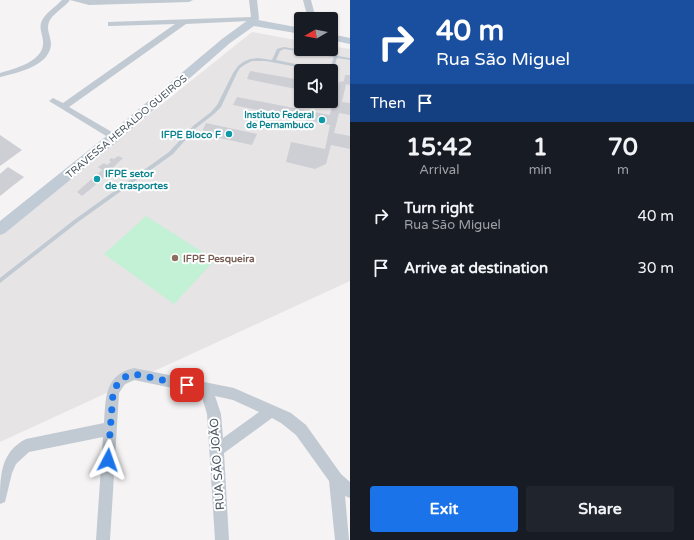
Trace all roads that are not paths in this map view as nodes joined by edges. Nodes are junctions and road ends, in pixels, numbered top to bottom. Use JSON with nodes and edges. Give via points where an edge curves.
{"nodes":[{"id":1,"x":189,"y":0,"type":"edge"},
{"id":2,"x":253,"y":0,"type":"edge"},
{"id":3,"x":307,"y":0,"type":"edge"},
{"id":4,"x":77,"y":1,"type":"edge"},
{"id":5,"x":65,"y":2,"type":"edge"},
{"id":6,"x":310,"y":12,"type":"edge"},
{"id":7,"x":253,"y":20,"type":"junction"},
{"id":8,"x":183,"y":22,"type":"junction"},
{"id":9,"x":111,"y":24,"type":"dead end"},
{"id":10,"x":294,"y":29,"type":"edge"},
{"id":11,"x":338,"y":38,"type":"edge"},
{"id":12,"x":350,"y":41,"type":"edge"},
{"id":13,"x":294,"y":50,"type":"edge"},
{"id":14,"x":336,"y":56,"type":"joint"},
{"id":15,"x":350,"y":59,"type":"edge"},
{"id":16,"x":274,"y":62,"type":"junction"},
{"id":17,"x":333,"y":64,"type":"edge"},
{"id":18,"x":294,"y":66,"type":"edge"},
{"id":19,"x":0,"y":75,"type":"edge"},
{"id":20,"x":53,"y":100,"type":"dead end"},
{"id":21,"x":63,"y":107,"type":"junction"},
{"id":22,"x":114,"y":137,"type":"junction"},
{"id":23,"x":0,"y":229,"type":"edge"},
{"id":24,"x":0,"y":281,"type":"edge"},
{"id":25,"x":206,"y":389,"type":"junction"},
{"id":26,"x":272,"y":411,"type":"junction"},
{"id":27,"x":110,"y":429,"type":"junction"},
{"id":28,"x":217,"y":450,"type":"junction"},
{"id":29,"x":336,"y":478,"type":"junction"},
{"id":30,"x":350,"y":491,"type":"edge"},
{"id":31,"x":0,"y":497,"type":"edge"},
{"id":32,"x":103,"y":540,"type":"edge"},
{"id":33,"x":222,"y":540,"type":"edge"},
{"id":34,"x":342,"y":540,"type":"edge"}],
"edges":[{"from":1,"to":4,"type":"street"},
{"from":2,"to":7,"type":"street"},
{"from":3,"to":6,"type":"street"},
{"from":4,"to":5,"type":"street"},
{"from":5,"to":19,"type":"street","via":[[44,24],[47,43],[39,59]]},
{"from":7,"to":8,"type":"street"},
{"from":7,"to":10,"type":"street"},
{"from":7,"to":22,"type":"street","name":"TRAVESSA HERALDO GUEIROS"},
{"from":8,"to":9,"type":"street"},
{"from":8,"to":21,"type":"street"},
{"from":11,"to":12,"type":"street"},
{"from":13,"to":16,"type":"lane","via":[[278,50]]},
{"from":14,"to":15,"type":"lane"},
{"from":14,"to":17,"type":"lane"},
{"from":16,"to":18,"type":"lane"},
{"from":16,"to":24,"type":"lane","via":[[254,60],[240,66],[218,107],[192,129],[171,153],[76,221]]},
{"from":20,"to":21,"type":"street"},
{"from":21,"to":22,"type":"street"},
{"from":22,"to":23,"type":"street","name":"TRAVESSA HERALDO GUEIROS"},
{"from":25,"to":26,"type":"street","via":[[234,394]]},
{"from":25,"to":27,"type":"street","via":[[134,374],[128,375],[116,385],[113,393]]},
{"from":25,"to":28,"type":"street","name":"RUA SÃO JOÃO","via":[[214,414]]},
{"from":26,"to":28,"type":"street"},
{"from":26,"to":29,"type":"street","via":[[301,430]]},
{"from":27,"to":31,"type":"street","via":[[26,446],[11,459],[5,472]]},
{"from":27,"to":32,"type":"street"},
{"from":28,"to":33,"type":"street","name":"RUA SÃO JOÃO"},
{"from":29,"to":30,"type":"street"},
{"from":29,"to":34,"type":"street"}]}
